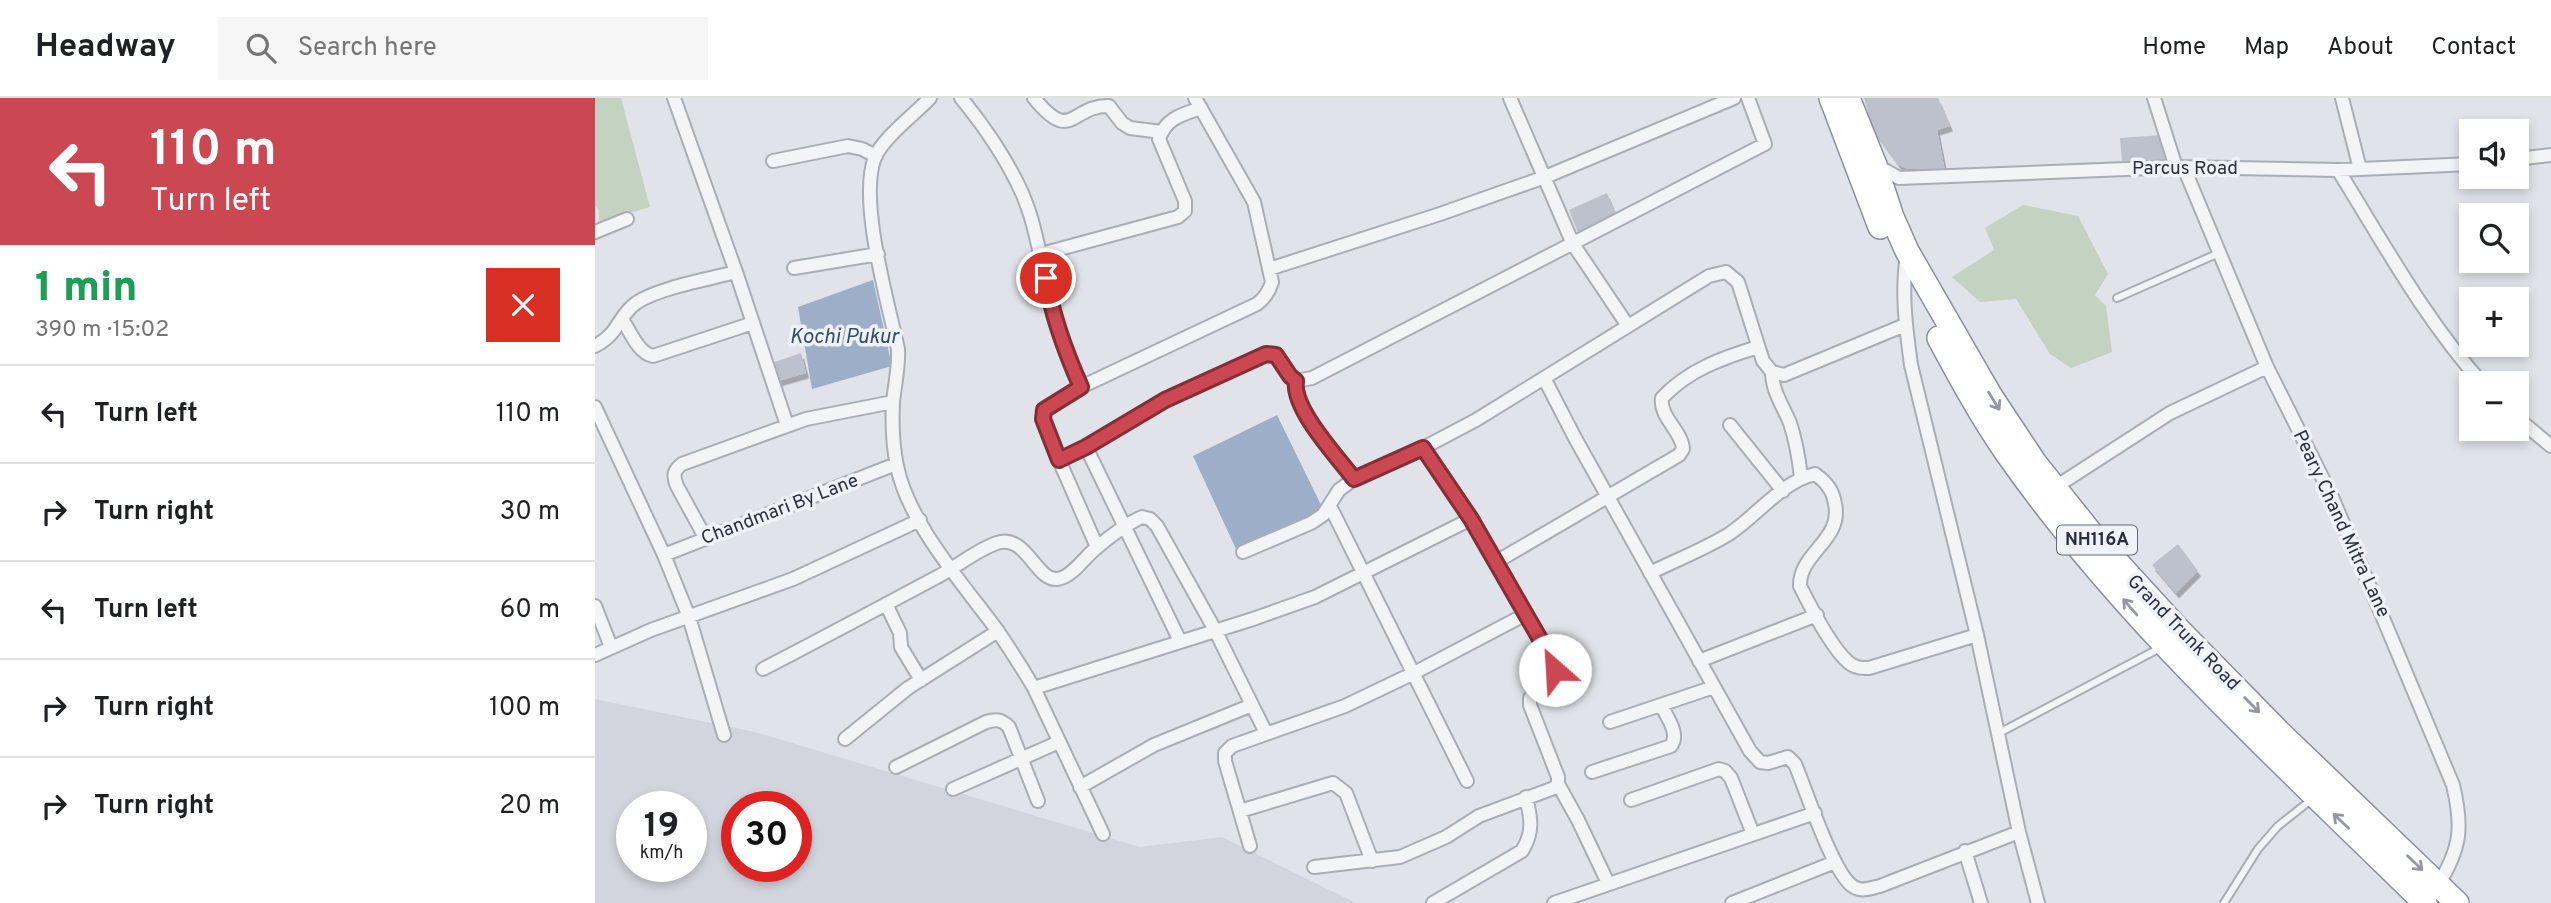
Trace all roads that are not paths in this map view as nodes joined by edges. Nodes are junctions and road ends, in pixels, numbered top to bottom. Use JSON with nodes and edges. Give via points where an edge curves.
{"nodes":[{"id":1,"x":674,"y":98,"type":"edge"},
{"id":2,"x":930,"y":98,"type":"edge"},
{"id":3,"x":961,"y":98,"type":"edge"},
{"id":4,"x":1034,"y":98,"type":"edge"},
{"id":5,"x":1510,"y":98,"type":"edge"},
{"id":6,"x":1734,"y":98,"type":"edge"},
{"id":7,"x":1748,"y":98,"type":"edge"},
{"id":8,"x":1831,"y":98,"type":"edge"},
{"id":9,"x":1848,"y":98,"type":"edge"},
{"id":10,"x":2154,"y":98,"type":"edge"},
{"id":11,"x":2342,"y":98,"type":"edge"},
{"id":12,"x":1198,"y":103,"type":"edge"},
{"id":13,"x":1161,"y":132,"type":"junction"},
{"id":14,"x":2551,"y":155,"type":"edge"},
{"id":15,"x":876,"y":156,"type":"junction"},
{"id":16,"x":2529,"y":158,"type":"edge"},
{"id":17,"x":773,"y":161,"type":"dead end"},
{"id":18,"x":2459,"y":165,"type":"edge"},
{"id":19,"x":1867,"y":168,"type":"junction"},
{"id":20,"x":2180,"y":168,"type":"junction"},
{"id":21,"x":2360,"y":169,"type":"junction"},
{"id":22,"x":2338,"y":170,"type":"junction"},
{"id":23,"x":1545,"y":177,"type":"junction"},
{"id":24,"x":1884,"y":191,"type":"junction"},
{"id":25,"x":627,"y":219,"type":"dead end"},
{"id":26,"x":595,"y":232,"type":"edge"},
{"id":27,"x":1573,"y":244,"type":"junction"},
{"id":28,"x":1907,"y":251,"type":"junction"},
{"id":29,"x":2219,"y":253,"type":"junction"},
{"id":30,"x":878,"y":254,"type":"junction"},
{"id":31,"x":1041,"y":254,"type":"junction"},
{"id":32,"x":794,"y":268,"type":"dead end"},
{"id":33,"x":1269,"y":269,"type":"junction"},
{"id":34,"x":736,"y":272,"type":"junction"},
{"id":35,"x":1904,"y":276,"type":"junction"},
{"id":36,"x":2117,"y":298,"type":"dead end"},
{"id":37,"x":622,"y":319,"type":"junction"},
{"id":38,"x":753,"y":323,"type":"junction"},
{"id":39,"x":1905,"y":325,"type":"junction"},
{"id":40,"x":1629,"y":326,"type":"junction"},
{"id":41,"x":595,"y":346,"type":"edge"},
{"id":42,"x":1758,"y":347,"type":"junction"},
{"id":43,"x":2267,"y":367,"type":"junction"},
{"id":44,"x":2473,"y":371,"type":"edge"},
{"id":45,"x":1772,"y":372,"type":"junction"},
{"id":46,"x":1544,"y":378,"type":"junction"},
{"id":47,"x":1296,"y":381,"type":"junction"},
{"id":48,"x":1081,"y":387,"type":"junction"},
{"id":49,"x":893,"y":402,"type":"junction"},
{"id":50,"x":595,"y":407,"type":"edge"},
{"id":51,"x":787,"y":425,"type":"junction"},
{"id":52,"x":1730,"y":425,"type":"dead end"},
{"id":53,"x":2529,"y":428,"type":"edge"},
{"id":54,"x":2551,"y":446,"type":"edge"},
{"id":55,"x":1086,"y":447,"type":"junction"},
{"id":56,"x":1423,"y":448,"type":"junction"},
{"id":57,"x":1059,"y":460,"type":"junction"},
{"id":58,"x":896,"y":464,"type":"junction"},
{"id":59,"x":1801,"y":478,"type":"junction"},
{"id":60,"x":1354,"y":479,"type":"junction"},
{"id":61,"x":2054,"y":488,"type":"junction"},
{"id":62,"x":1783,"y":491,"type":"junction"},
{"id":63,"x":1609,"y":496,"type":"junction"},
{"id":64,"x":1330,"y":506,"type":"junction"},
{"id":65,"x":1471,"y":519,"type":"junction"},
{"id":66,"x":920,"y":520,"type":"junction"},
{"id":67,"x":1125,"y":526,"type":"junction"},
{"id":68,"x":706,"y":539,"type":"junction"},
{"id":69,"x":1097,"y":547,"type":"junction"},
{"id":70,"x":1243,"y":552,"type":"dead end"},
{"id":71,"x":664,"y":555,"type":"junction"},
{"id":72,"x":1496,"y":562,"type":"junction"},
{"id":73,"x":952,"y":569,"type":"junction"},
{"id":74,"x":1364,"y":573,"type":"junction"},
{"id":75,"x":1650,"y":573,"type":"junction"},
{"id":76,"x":886,"y":604,"type":"junction"},
{"id":77,"x":595,"y":606,"type":"edge"},
{"id":78,"x":1526,"y":614,"type":"junction"},
{"id":79,"x":1817,"y":615,"type":"junction"},
{"id":80,"x":689,"y":617,"type":"junction"},
{"id":81,"x":1215,"y":630,"type":"junction"},
{"id":82,"x":998,"y":631,"type":"junction"},
{"id":83,"x":1977,"y":635,"type":"junction"},
{"id":84,"x":1180,"y":641,"type":"junction"},
{"id":85,"x":2164,"y":645,"type":"junction"},
{"id":86,"x":611,"y":648,"type":"junction"},
{"id":87,"x":595,"y":655,"type":"edge"},
{"id":88,"x":1699,"y":661,"type":"junction"},
{"id":89,"x":763,"y":669,"type":"dead end"},
{"id":90,"x":1414,"y":673,"type":"junction"},
{"id":91,"x":921,"y":680,"type":"junction"},
{"id":92,"x":1714,"y":687,"type":"junction"},
{"id":93,"x":1034,"y":688,"type":"junction"},
{"id":94,"x":1252,"y":705,"type":"junction"},
{"id":95,"x":1661,"y":705,"type":"junction"},
{"id":96,"x":1610,"y":722,"type":"dead end"},
{"id":97,"x":1266,"y":733,"type":"junction"},
{"id":98,"x":1998,"y":733,"type":"junction"},
{"id":99,"x":724,"y":735,"type":"dead end"},
{"id":100,"x":845,"y":739,"type":"dead end"},
{"id":101,"x":1059,"y":742,"type":"junction"},
{"id":102,"x":1022,"y":758,"type":"junction"},
{"id":103,"x":897,"y":767,"type":"dead end"},
{"id":104,"x":1592,"y":772,"type":"dead end"},
{"id":105,"x":1467,"y":781,"type":"dead end"},
{"id":106,"x":1558,"y":784,"type":"junction"},
{"id":107,"x":1080,"y":786,"type":"junction"},
{"id":108,"x":953,"y":789,"type":"dead end"},
{"id":109,"x":1526,"y":797,"type":"junction"},
{"id":110,"x":2316,"y":797,"type":"junction"},
{"id":111,"x":1631,"y":800,"type":"dead end"},
{"id":112,"x":1038,"y":801,"type":"dead end"},
{"id":113,"x":1240,"y":811,"type":"junction"},
{"id":114,"x":1815,"y":813,"type":"junction"},
{"id":115,"x":2019,"y":832,"type":"junction"},
{"id":116,"x":1103,"y":834,"type":"dead end"},
{"id":117,"x":1753,"y":834,"type":"junction"},
{"id":118,"x":1250,"y":846,"type":"dead end"},
{"id":119,"x":1965,"y":851,"type":"junction"},
{"id":120,"x":1372,"y":861,"type":"junction"},
{"id":121,"x":1835,"y":862,"type":"junction"},
{"id":122,"x":1314,"y":867,"type":"dead end"},
{"id":123,"x":1608,"y":883,"type":"junction"},
{"id":124,"x":2432,"y":894,"type":"edge"},
{"id":125,"x":1433,"y":903,"type":"edge"},
{"id":126,"x":1554,"y":903,"type":"edge"},
{"id":127,"x":1732,"y":903,"type":"edge"},
{"id":128,"x":1981,"y":903,"type":"edge"},
{"id":129,"x":2038,"y":903,"type":"edge"},
{"id":130,"x":2224,"y":903,"type":"edge"},
{"id":131,"x":2457,"y":903,"type":"edge"}],
"edges":[{"from":1,"to":34,"type":"street"},
{"from":2,"to":15,"type":"street"},
{"from":3,"to":31,"type":"street","via":[[1022,193]]},
{"from":4,"to":13,"type":"street","via":[[1054,119],[1070,120],[1109,106],[1130,128]]},
{"from":5,"to":23,"type":"street"},
{"from":6,"to":23,"type":"street"},
{"from":7,"to":27,"type":"street","via":[[1765,144]]},
{"from":8,"to":19,"type":"highway","name":"Grand Trunk Road","number":"NH116A"},
{"from":9,"to":19,"type":"highway","name":"Grand Trunk Road","number":"NH116A"},
{"from":10,"to":20,"type":"street","name":"Peary Chand Mitra Lane"},
{"from":11,"to":21,"type":"street"},
{"from":12,"to":13,"type":"street","via":[[1172,118]]},
{"from":12,"to":33,"type":"street","via":[[1254,202]]},
{"from":13,"to":31,"type":"street","via":[[1163,153],[1185,201],[1185,211],[1178,217]]},
{"from":14,"to":16,"type":"street"},
{"from":15,"to":17,"type":"street","via":[[848,146]]},
{"from":15,"to":30,"type":"street","via":[[871,219]]},
{"from":18,"to":21,"type":"street","name":"Parcus Road"},
{"from":19,"to":24,"type":"highway","name":"Grand Trunk Road","number":"NH116A"},
{"from":20,"to":22,"type":"street","name":"Parcus Road"},
{"from":20,"to":24,"type":"street","name":"Parcus Road"},
{"from":20,"to":29,"type":"street","name":"Peary Chand Mitra Lane"},
{"from":21,"to":22,"type":"street","name":"Parcus Road"},
{"from":22,"to":44,"type":"street","via":[[2432,318]]},
{"from":23,"to":27,"type":"street"},
{"from":23,"to":33,"type":"street"},
{"from":24,"to":28,"type":"highway","name":"Grand Trunk Road","number":"NH116A"},
{"from":24,"to":35,"type":"highway","name":"Grand Trunk Road","number":"NH116A"},
{"from":25,"to":26,"type":"street"},
{"from":27,"to":40,"type":"street"},
{"from":27,"to":47,"type":"street","via":[[1312,378]]},
{"from":28,"to":35,"type":"street"},
{"from":28,"to":61,"type":"highway","name":"Grand Trunk Road","number":"NH116A","one_way":true,"via":[[1990,395]]},
{"from":29,"to":36,"type":"lane"},
{"from":29,"to":43,"type":"street","name":"Peary Chand Mitra Lane"},
{"from":30,"to":32,"type":"street"},
{"from":30,"to":49,"type":"street","via":[[898,349]]},
{"from":31,"to":48,"type":"street","via":[[1050,303]]},
{"from":33,"to":48,"type":"street","via":[[1270,289],[1257,304]]},
{"from":34,"to":37,"type":"street","via":[[639,301]]},
{"from":34,"to":38,"type":"street"},
{"from":35,"to":39,"type":"street"},
{"from":85,"to":35,"type":"highway","name":"Grand Trunk Road","number":"NH116A","one_way":true,"via":[[2071,538],[2006,452]]},
{"from":37,"to":38,"type":"street","via":[[642,350],[653,356]]},
{"from":37,"to":41,"type":"street","via":[[611,335]]},
{"from":38,"to":51,"type":"street"},
{"from":39,"to":45,"type":"street","via":[[1784,375]]},
{"from":39,"to":83,"type":"street"},
{"from":40,"to":42,"type":"street","via":[[1709,276],[1726,272],[1738,282]]},
{"from":40,"to":46,"type":"street"},
{"from":42,"to":45,"type":"street"},
{"from":42,"to":63,"type":"street","via":[[1711,362],[1667,393],[1660,404],[1683,449]]},
{"from":43,"to":61,"type":"street","via":[[2170,413]]},
{"from":43,"to":124,"type":"street","name":"Peary Chand Mitra Lane","via":[[2332,498],[2453,785],[2460,814],[2458,843]]},
{"from":45,"to":59,"type":"street","via":[[1793,433]]},
{"from":46,"to":56,"type":"street"},
{"from":46,"to":63,"type":"street"},
{"from":47,"to":55,"type":"street","via":[[1276,355],[1266,354],[1165,400]]},
{"from":47,"to":60,"type":"street","via":[[1303,410]]},
{"from":48,"to":57,"type":"street","via":[[1044,410],[1043,419]]},
{"from":49,"to":51,"type":"street"},
{"from":49,"to":58,"type":"street"},
{"from":50,"to":71,"type":"street"},
{"from":51,"to":68,"type":"street","via":[[675,469],[677,486]]},
{"from":52,"to":62,"type":"street"},
{"from":53,"to":54,"type":"street"},
{"from":55,"to":57,"type":"street"},
{"from":55,"to":67,"type":"street"},
{"from":56,"to":60,"type":"street"},
{"from":56,"to":65,"type":"street"},
{"from":57,"to":69,"type":"street"},
{"from":58,"to":66,"type":"street"},
{"from":58,"to":68,"type":"street","name":"Chandmari By Lane"},
{"from":59,"to":62,"type":"street"},
{"from":59,"to":79,"type":"street","via":[[1815,474],[1826,482],[1836,508],[1835,523],[1825,542],[1799,575],[1800,586]]},
{"from":60,"to":64,"type":"street"},
{"from":61,"to":124,"type":"highway","name":"Grand Trunk Road","number":"NH116A","one_way":true,"via":[[2132,580]]},
{"from":62,"to":75,"type":"street","via":[[1726,536]]},
{"from":63,"to":72,"type":"street"},
{"from":63,"to":75,"type":"street"},
{"from":64,"to":70,"type":"street","via":[[1311,523]]},
{"from":64,"to":74,"type":"street"},
{"from":65,"to":72,"type":"street"},
{"from":65,"to":74,"type":"street"},
{"from":66,"to":73,"type":"street"},
{"from":66,"to":80,"type":"street","via":[[793,579]]},
{"from":67,"to":69,"type":"street"},
{"from":67,"to":81,"type":"street","via":[[1142,517],[1157,526]]},
{"from":67,"to":84,"type":"street"},
{"from":68,"to":71,"type":"street","name":"Chandmari By Lane"},
{"from":69,"to":73,"type":"street","via":[[1058,579],[1047,577],[1017,545],[1001,541]]},
{"from":71,"to":80,"type":"street"},
{"from":72,"to":78,"type":"street"},
{"from":73,"to":76,"type":"street"},
{"from":73,"to":82,"type":"street"},
{"from":74,"to":81,"type":"street","via":[[1315,597]]},
{"from":74,"to":90,"type":"street"},
{"from":75,"to":88,"type":"street"},
{"from":76,"to":89,"type":"street"},
{"from":76,"to":91,"type":"street","via":[[900,632],[901,647]]},
{"from":77,"to":86,"type":"street"},
{"from":78,"to":90,"type":"street"},
{"from":78,"to":106,"type":"street","via":[[1555,670],[1530,698],[1530,705]]},
{"from":79,"to":83,"type":"street","via":[[1840,653],[1857,668]]},
{"from":79,"to":88,"type":"street"},
{"from":80,"to":86,"type":"street"},
{"from":80,"to":99,"type":"street"},
{"from":81,"to":84,"type":"street"},
{"from":81,"to":94,"type":"street"},
{"from":82,"to":91,"type":"street"},
{"from":82,"to":93,"type":"street"},
{"from":83,"to":98,"type":"street"},
{"from":84,"to":93,"type":"street"},
{"from":85,"to":98,"type":"lane"},
{"from":85,"to":110,"type":"highway","name":"Grand Trunk Road","number":"NH116A"},
{"from":86,"to":87,"type":"street"},
{"from":88,"to":92,"type":"street"},
{"from":90,"to":97,"type":"street","via":[[1345,706]]},
{"from":90,"to":105,"type":"street"},
{"from":91,"to":100,"type":"street"},
{"from":92,"to":95,"type":"street"},
{"from":92,"to":114,"type":"street","via":[[1755,759],[1768,763],[1792,759]]},
{"from":93,"to":101,"type":"street"},
{"from":94,"to":97,"type":"street"},
{"from":94,"to":107,"type":"street","via":[[1154,745]]},
{"from":95,"to":96,"type":"street"},
{"from":95,"to":104,"type":"street","via":[[1675,736],[1671,746]]},
{"from":97,"to":113,"type":"street","via":[[1225,752]]},
{"from":98,"to":115,"type":"street"},
{"from":101,"to":102,"type":"street"},
{"from":101,"to":107,"type":"street"},
{"from":102,"to":103,"type":"street","via":[[1009,727],[996,719]]},
{"from":102,"to":108,"type":"street"},
{"from":102,"to":112,"type":"street"},
{"from":106,"to":109,"type":"street"},
{"from":106,"to":123,"type":"street"},
{"from":107,"to":116,"type":"street"},
{"from":109,"to":120,"type":"street","via":[[1479,816],[1423,848]]},
{"from":109,"to":125,"type":"street","via":[[1532,825],[1522,851]]},
{"from":124,"to":110,"type":"highway","name":"Grand Trunk Road","number":"NH116A","one_way":true},
{"from":110,"to":130,"type":"lane","via":[[2278,826],[2258,849]]},
{"from":111,"to":117,"type":"street","via":[[1719,769],[1731,778]]},
{"from":113,"to":118,"type":"street"},
{"from":113,"to":120,"type":"street","via":[[1333,783],[1346,793]]},
{"from":114,"to":117,"type":"street"},
{"from":114,"to":121,"type":"street"},
{"from":115,"to":119,"type":"street"},
{"from":115,"to":129,"type":"street"},
{"from":117,"to":123,"type":"street"},
{"from":119,"to":121,"type":"street","via":[[1863,890],[1847,882]]},
{"from":119,"to":128,"type":"street"},
{"from":120,"to":122,"type":"street"},
{"from":121,"to":127,"type":"street"},
{"from":123,"to":126,"type":"street"},
{"from":124,"to":131,"type":"highway","name":"Grand Trunk Road","number":"NH116A"}]}
